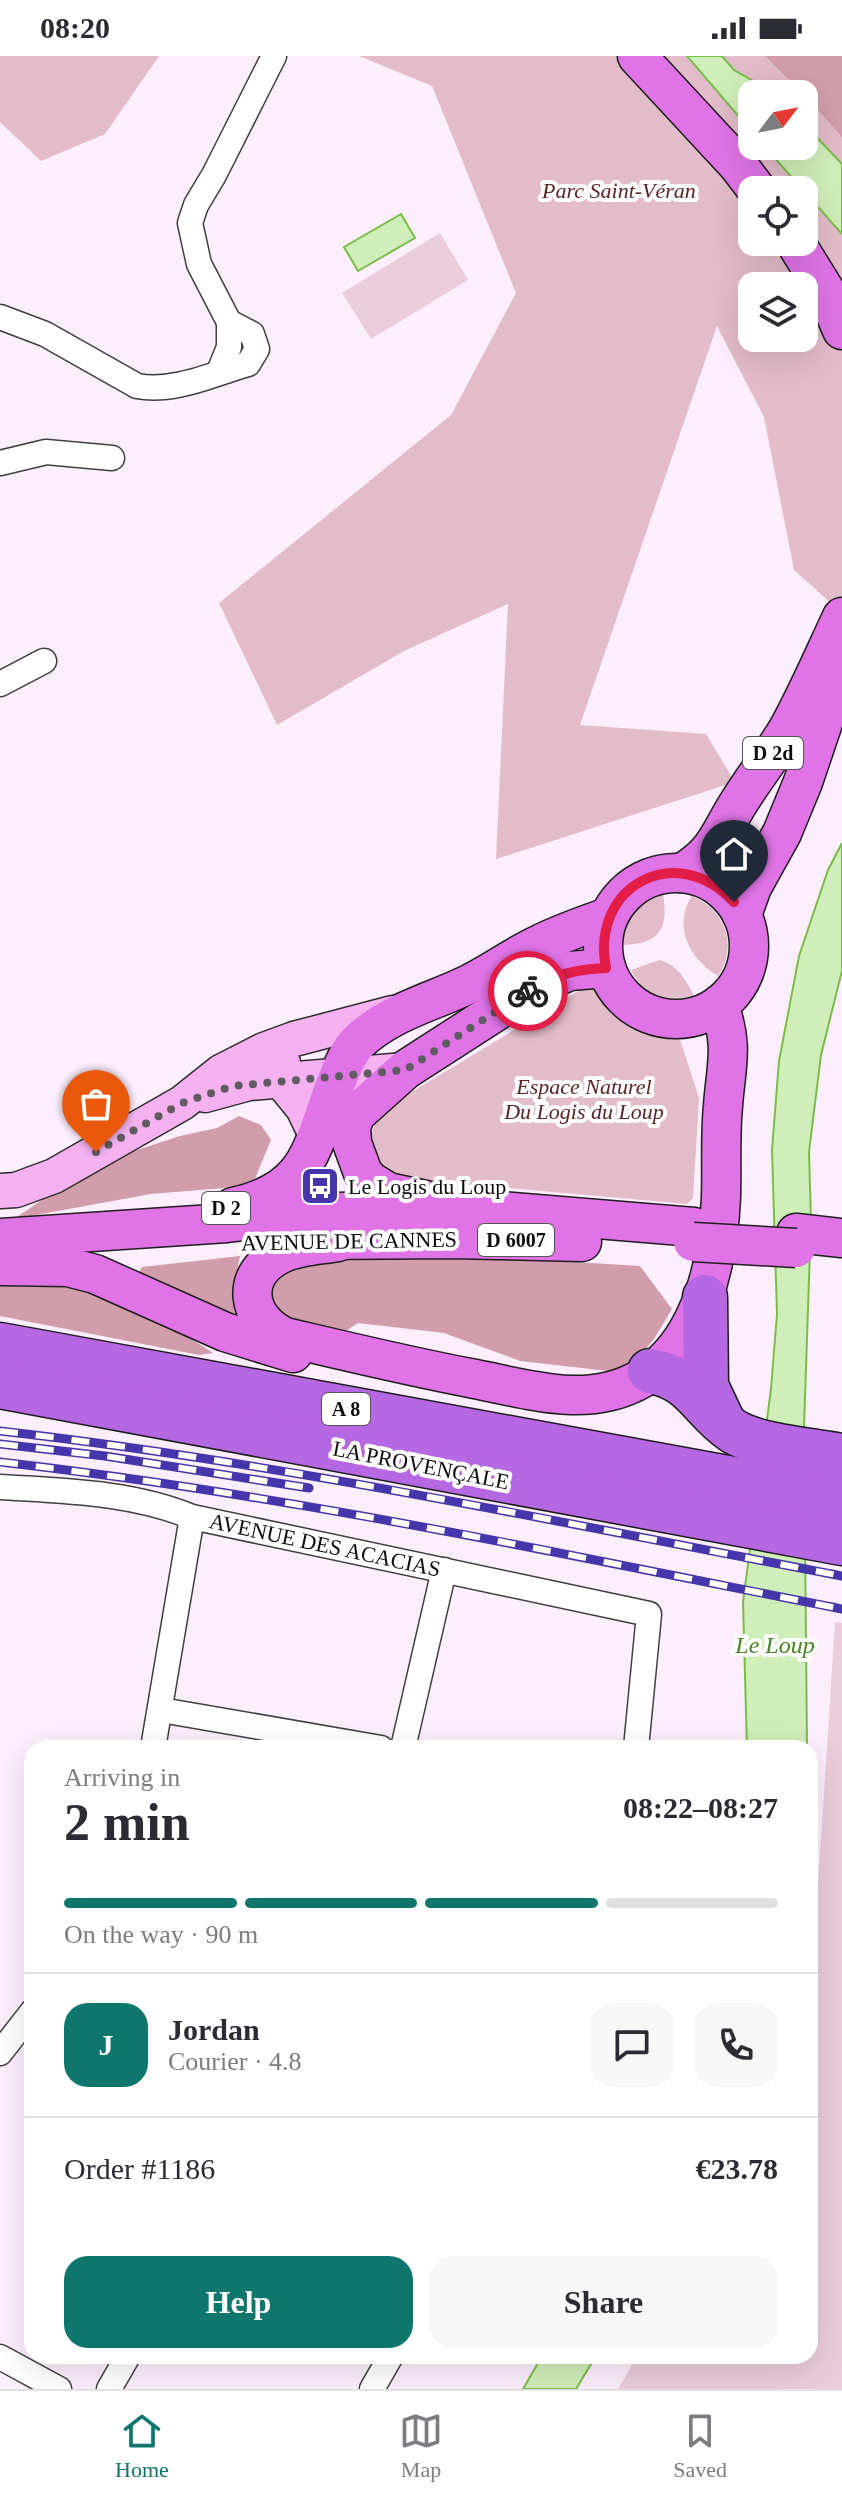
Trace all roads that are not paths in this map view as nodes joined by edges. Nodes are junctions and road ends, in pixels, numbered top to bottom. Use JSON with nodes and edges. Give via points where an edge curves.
{"nodes":[{"id":1,"x":274,"y":56,"type":"edge"},
{"id":2,"x":637,"y":56,"type":"edge"},
{"id":3,"x":746,"y":176,"type":"edge"},
{"id":4,"x":804,"y":256,"type":"edge"},
{"id":5,"x":0,"y":317,"type":"edge"},
{"id":6,"x":842,"y":330,"type":"edge"},
{"id":7,"x":112,"y":458,"type":"dead end"},
{"id":8,"x":0,"y":463,"type":"edge"},
{"id":9,"x":842,"y":617,"type":"edge"},
{"id":10,"x":842,"y":653,"type":"edge"},
{"id":11,"x":44,"y":661,"type":"dead end"},
{"id":12,"x":0,"y":684,"type":"edge"},
{"id":13,"x":682,"y":873,"type":"junction"},
{"id":14,"x":742,"y":915,"type":"junction"},
{"id":15,"x":608,"y":917,"type":"junction"},
{"id":16,"x":606,"y":968,"type":"junction"},
{"id":17,"x":719,"y":1005,"type":"junction"},
{"id":18,"x":405,"y":1010,"type":"junction"},
{"id":19,"x":675,"y":1019,"type":"junction"},
{"id":20,"x":294,"y":1039,"type":"junction"},
{"id":21,"x":405,"y":1070,"type":"junction"},
{"id":22,"x":339,"y":1076,"type":"junction"},
{"id":23,"x":281,"y":1081,"type":"junction"},
{"id":24,"x":182,"y":1103,"type":"junction"},
{"id":25,"x":723,"y":1105,"type":"junction"},
{"id":26,"x":334,"y":1131,"type":"junction"},
{"id":27,"x":0,"y":1191,"type":"edge"},
{"id":28,"x":500,"y":1211,"type":"junction"},
{"id":29,"x":102,"y":1230,"type":"junction"},
{"id":30,"x":693,"y":1235,"type":"junction"},
{"id":31,"x":0,"y":1238,"type":"edge"},
{"id":32,"x":842,"y":1238,"type":"edge"},
{"id":33,"x":796,"y":1240,"type":"junction"},
{"id":34,"x":338,"y":1242,"type":"junction"},
{"id":35,"x":842,"y":1253,"type":"edge"},
{"id":36,"x":0,"y":1264,"type":"edge"},
{"id":37,"x":705,"y":1297,"type":"junction"},
{"id":38,"x":0,"y":1345,"type":"edge"},
{"id":39,"x":392,"y":1363,"type":"junction"},
{"id":40,"x":650,"y":1371,"type":"junction"},
{"id":41,"x":0,"y":1386,"type":"edge"},
{"id":42,"x":738,"y":1431,"type":"junction"},
{"id":43,"x":842,"y":1456,"type":"edge"},
{"id":44,"x":0,"y":1487,"type":"edge"},
{"id":45,"x":689,"y":1494,"type":"junction"},
{"id":46,"x":842,"y":1499,"type":"edge"},
{"id":47,"x":192,"y":1517,"type":"junction"},
{"id":48,"x":842,"y":1543,"type":"edge"},
{"id":49,"x":444,"y":1570,"type":"junction"},
{"id":50,"x":161,"y":1710,"type":"junction"},
{"id":51,"x":155,"y":1740,"type":"edge"},
{"id":52,"x":335,"y":1740,"type":"edge"},
{"id":53,"x":405,"y":1740,"type":"edge"},
{"id":54,"x":637,"y":1740,"type":"edge"},
{"id":55,"x":24,"y":2022,"type":"edge"},
{"id":56,"x":0,"y":2053,"type":"edge"},
{"id":57,"x":0,"y":2357,"type":"edge"},
{"id":58,"x":123,"y":2364,"type":"edge"},
{"id":59,"x":386,"y":2364,"type":"edge"},
{"id":60,"x":59,"y":2389,"type":"edge"},
{"id":61,"x":109,"y":2389,"type":"edge"},
{"id":62,"x":372,"y":2389,"type":"edge"}],
"edges":[{"from":1,"to":5,"type":"street","via":[[190,223],[199,264],[229,322],[229,347],[219,372],[153,389],[137,386],[45,334]]},
{"from":2,"to":3,"type":"main road"},
{"from":4,"to":6,"type":"main road"},
{"from":7,"to":8,"type":"street","via":[[46,452]]},
{"from":9,"to":13,"type":"main road","number":"D 2d","via":[[776,748],[710,852]]},
{"from":10,"to":14,"type":"main road","number":"D 2d","via":[[803,782]]},
{"from":11,"to":12,"type":"street"},
{"from":13,"to":14,"type":"main road","via":[[724,890]]},
{"from":13,"to":15,"type":"main road","via":[[640,882]]},
{"from":14,"to":17,"type":"main road","via":[[749,947],[746,967],[736,988]]},
{"from":15,"to":16,"type":"main road"},
{"from":15,"to":18,"type":"main road","number":"D 2","via":[[537,945],[465,986]]},
{"from":16,"to":19,"type":"main road","via":[[624,998],[641,1010]]},
{"from":16,"to":21,"type":"main road","number":"D 2","via":[[555,975]]},
{"from":17,"to":19,"type":"main road"},
{"from":17,"to":25,"type":"main road","via":[[728,1040]]},
{"from":18,"to":20,"type":"street","number":"D 2"},
{"from":18,"to":22,"type":"main road","number":"D 2","via":[[360,1040]]},
{"from":19,"to":25,"type":"main road","via":[[700,1049]]},
{"from":20,"to":22,"type":"street","via":[[323,1053]]},
{"from":20,"to":23,"type":"street","via":[[285,1053]]},
{"from":20,"to":24,"type":"street","number":"D 2","via":[[221,1072]]},
{"from":21,"to":22,"type":"street","number":"D 2"},
{"from":21,"to":26,"type":"main road","number":"D 2"},
{"from":22,"to":23,"type":"street","number":"D 2"},
{"from":22,"to":26,"type":"main road","number":"D 2"},
{"from":23,"to":24,"type":"street","number":"D 2","via":[[233,1086]]},
{"from":23,"to":26,"type":"street","via":[[303,1108]]},
{"from":24,"to":27,"type":"street","number":"D 2","via":[[54,1176]]},
{"from":25,"to":37,"type":"main road","via":[[720,1223]]},
{"from":26,"to":28,"type":"main road","via":[[352,1143],[370,1181],[388,1192]]},
{"from":26,"to":29,"type":"main road","number":"D 2","via":[[291,1183],[262,1201]]},
{"from":28,"to":29,"type":"main road","name":"AVENUE DE CANNES","number":"D 6007","via":[[322,1212]]},
{"from":28,"to":30,"type":"main road","name":"AVENUE DE CANNES","number":"D 6007"},
{"from":29,"to":31,"type":"main road","number":"D 6007"},
{"from":30,"to":33,"type":"main road","name":"AVENUE DE CANNES","number":"D 6007","bridge":true},
{"from":30,"to":34,"type":"main road","name":"AVENUE DE CANNES","number":"D 6007"},
{"from":32,"to":33,"type":"main road","name":"AVENUE DE CANNES"},
{"from":33,"to":35,"type":"main road","name":"AVENUE DE CANNES"},
{"from":34,"to":36,"type":"main road","name":"AVENUE DE CANNES","number":"D 6007","via":[[285,1238],[30,1256]]},
{"from":34,"to":39,"type":"main road","via":[[286,1252],[264,1266],[253,1284],[257,1314],[285,1337]]},
{"from":36,"to":39,"type":"main road","via":[[68,1267],[250,1342],[355,1365]]},
{"from":37,"to":40,"type":"main road","via":[[678,1347]]},
{"from":37,"to":42,"type":"highway","via":[[706,1386]]},
{"from":38,"to":45,"type":"highway","name":"LA PROVENÇALE","number":"A 8"},
{"from":39,"to":40,"type":"main road","via":[[571,1395],[620,1386]]},
{"from":40,"to":42,"type":"highway","via":[[668,1374]]},
{"from":41,"to":45,"type":"highway","name":"LA PROVENÇALE","number":"A 8"},
{"from":42,"to":43,"type":"highway"},
{"from":44,"to":47,"type":"street","name":"AVENUE DES ACACIAS","via":[[138,1500]]},
{"from":45,"to":46,"type":"highway","name":"LA PROVENÇALE","number":"A 8"},
{"from":45,"to":48,"type":"highway","name":"LA PROVENÇALE","number":"A 8"},
{"from":47,"to":49,"type":"street","name":"AVENUE DES ACACIAS"},
{"from":47,"to":50,"type":"street"},
{"from":49,"to":53,"type":"street"},
{"from":49,"to":54,"type":"street","name":"AVENUE DES ACACIAS","via":[[649,1614]]},
{"from":50,"to":51,"type":"street"},
{"from":50,"to":52,"type":"street"},
{"from":55,"to":56,"type":"street"},
{"from":57,"to":60,"type":"street"},
{"from":58,"to":61,"type":"street"},
{"from":59,"to":62,"type":"street"}]}
